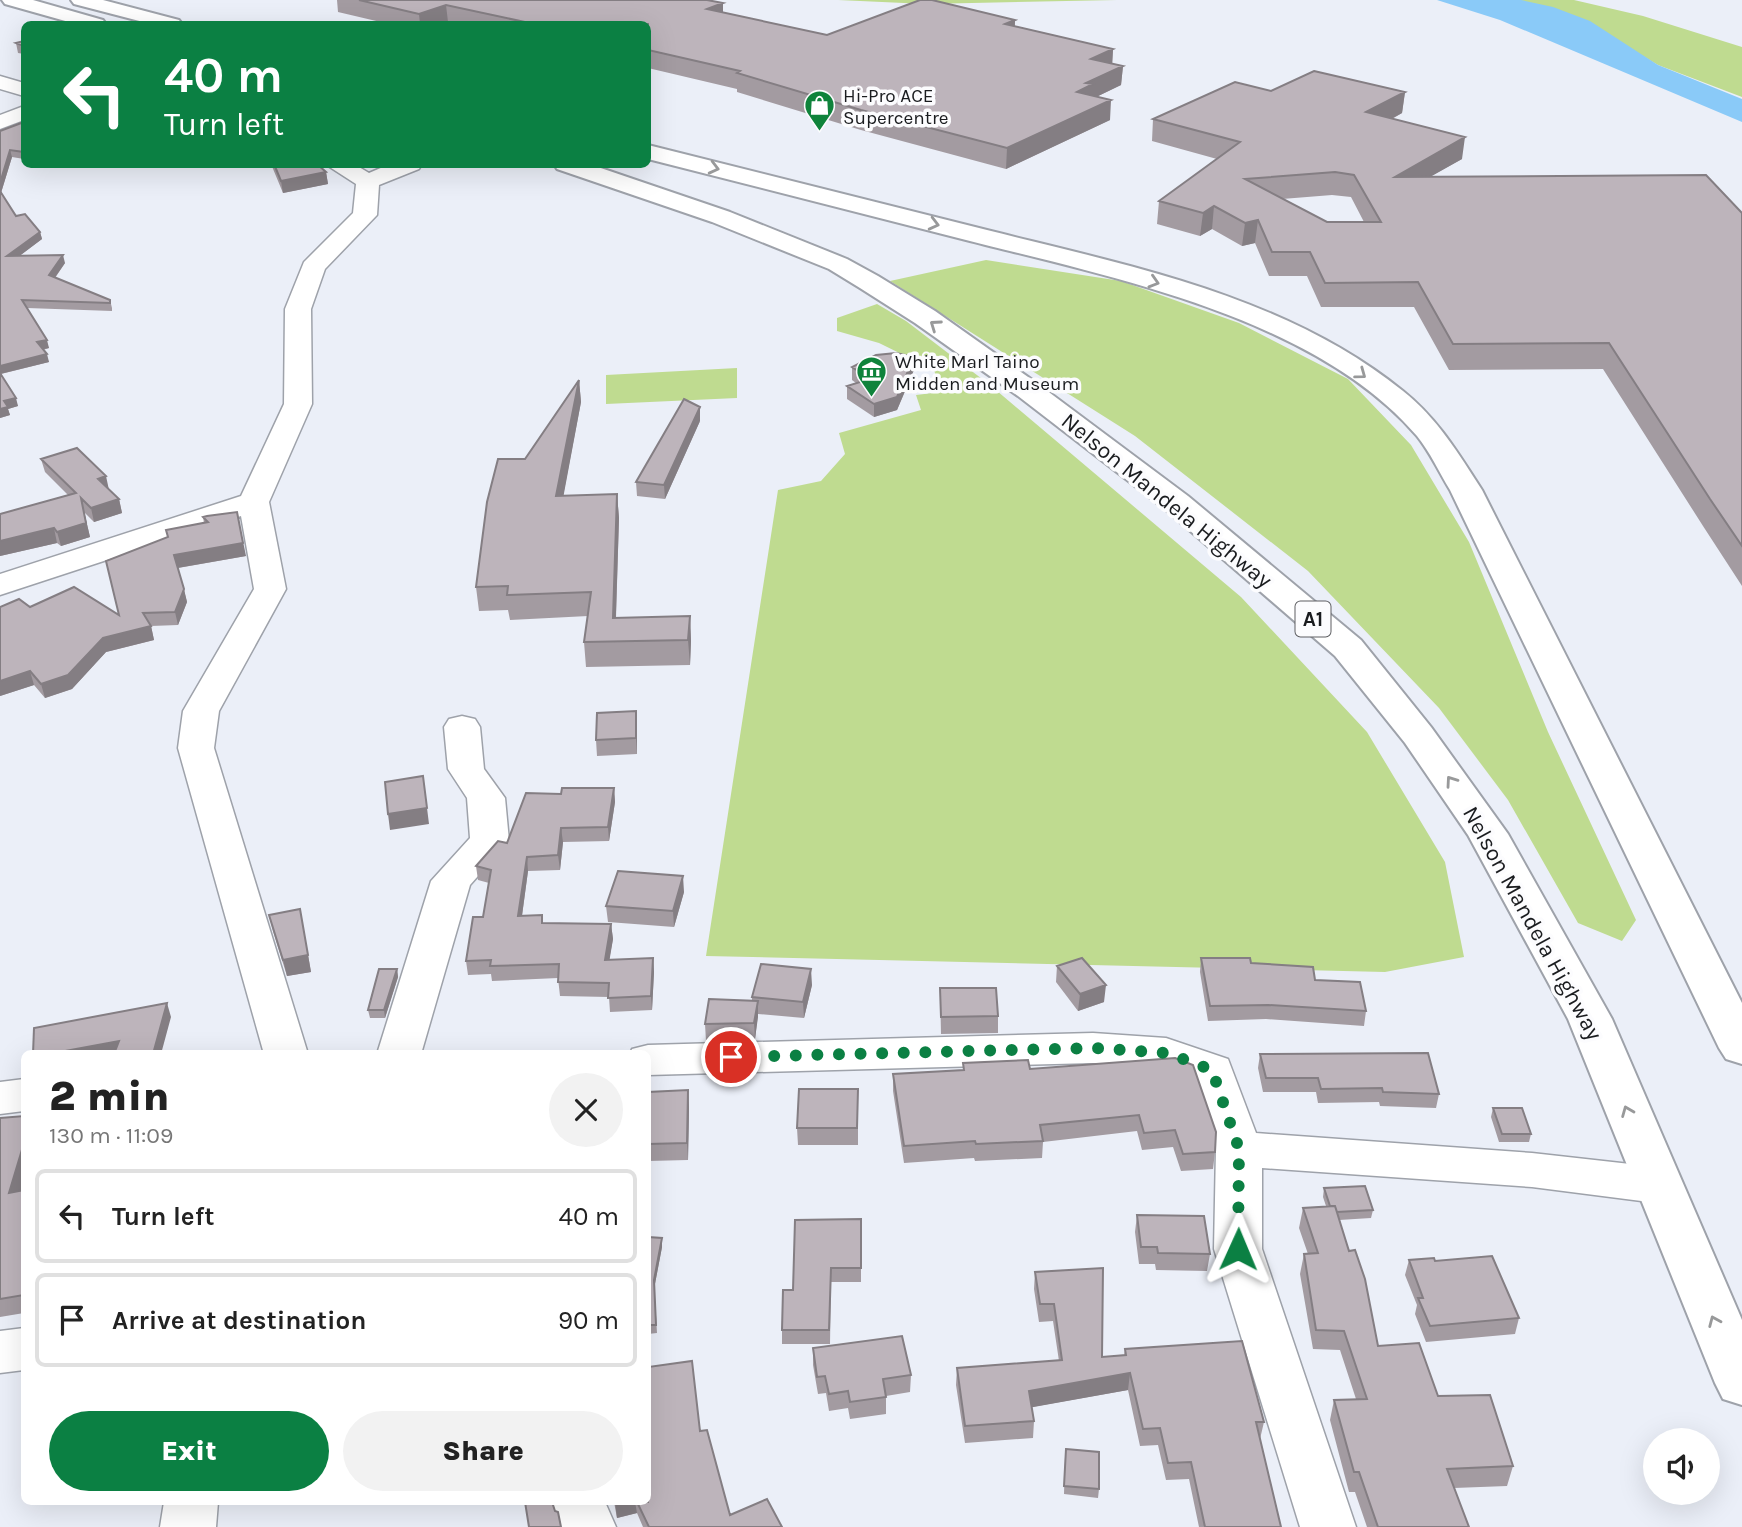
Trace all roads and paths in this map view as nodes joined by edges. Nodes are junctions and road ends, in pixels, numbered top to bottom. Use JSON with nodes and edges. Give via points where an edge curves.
{"nodes":[{"id":1,"x":12,"y":0,"type":"edge"},
{"id":2,"x":80,"y":0,"type":"edge"},
{"id":3,"x":86,"y":21,"type":"edge"},
{"id":4,"x":160,"y":21,"type":"edge"},
{"id":5,"x":21,"y":113,"type":"edge"},
{"id":6,"x":0,"y":123,"type":"edge"},
{"id":7,"x":651,"y":153,"type":"edge"},
{"id":8,"x":344,"y":168,"type":"edge"},
{"id":9,"x":401,"y":168,"type":"edge"},
{"id":10,"x":577,"y":168,"type":"edge"},
{"id":11,"x":368,"y":181,"type":"junction"},
{"id":12,"x":254,"y":502,"type":"junction"},
{"id":13,"x":0,"y":585,"type":"edge"},
{"id":14,"x":462,"y":727,"type":"dead end"},
{"id":15,"x":1742,"y":1048,"type":"edge"},
{"id":16,"x":284,"y":1050,"type":"edge"},
{"id":17,"x":400,"y":1050,"type":"edge"},
{"id":18,"x":651,"y":1060,"type":"edge"},
{"id":19,"x":21,"y":1095,"type":"edge"},
{"id":20,"x":0,"y":1098,"type":"edge"},
{"id":21,"x":1239,"y":1149,"type":"junction"},
{"id":22,"x":1659,"y":1209,"type":"junction"},
{"id":23,"x":21,"y":1349,"type":"edge"},
{"id":24,"x":0,"y":1352,"type":"edge"},
{"id":25,"x":1742,"y":1383,"type":"edge"},
{"id":26,"x":191,"y":1505,"type":"edge"},
{"id":27,"x":579,"y":1505,"type":"edge"},
{"id":28,"x":188,"y":1527,"type":"edge"},
{"id":29,"x":588,"y":1527,"type":"edge"},
{"id":30,"x":1328,"y":1527,"type":"edge"}],
"edges":[{"from":1,"to":3,"type":"highway"},
{"from":2,"to":4,"type":"highway"},
{"from":5,"to":6,"type":"street"},
{"from":7,"to":15,"type":"highway","one_way":true,"via":[[1201,296],[1308,342],[1385,391],[1426,429],[1466,490]]},
{"from":8,"to":11,"type":"street"},
{"from":9,"to":11,"type":"street"},
{"from":22,"to":10,"type":"highway","name":"Nelson Mandela Highway","number":"A1","one_way":true,"via":[[1590,1019],[1488,834],[1418,735],[1348,648],[1177,503],[1028,390],[869,282],[838,264],[722,217]]},
{"from":11,"to":12,"type":"street","via":[[365,215],[313,267],[309,278],[298,309],[298,404]]},
{"from":12,"to":13,"type":"street"},
{"from":12,"to":16,"type":"street","via":[[270,589],[201,710],[196,748]]},
{"from":14,"to":17,"type":"street","via":[[466,769],[486,798],[490,841],[451,881]]},
{"from":18,"to":21,"type":"street","via":[[1093,1048],[1167,1053],[1212,1070]]},
{"from":19,"to":20,"type":"street"},
{"from":21,"to":22,"type":"street","via":[[1532,1170]]},
{"from":21,"to":30,"type":"street","via":[[1238,1249]]},
{"from":25,"to":22,"type":"highway","name":"Nelson Mandela Highway","number":"A1","one_way":true},
{"from":23,"to":24,"type":"street"},
{"from":26,"to":28,"type":"street"},
{"from":27,"to":29,"type":"street"}]}
